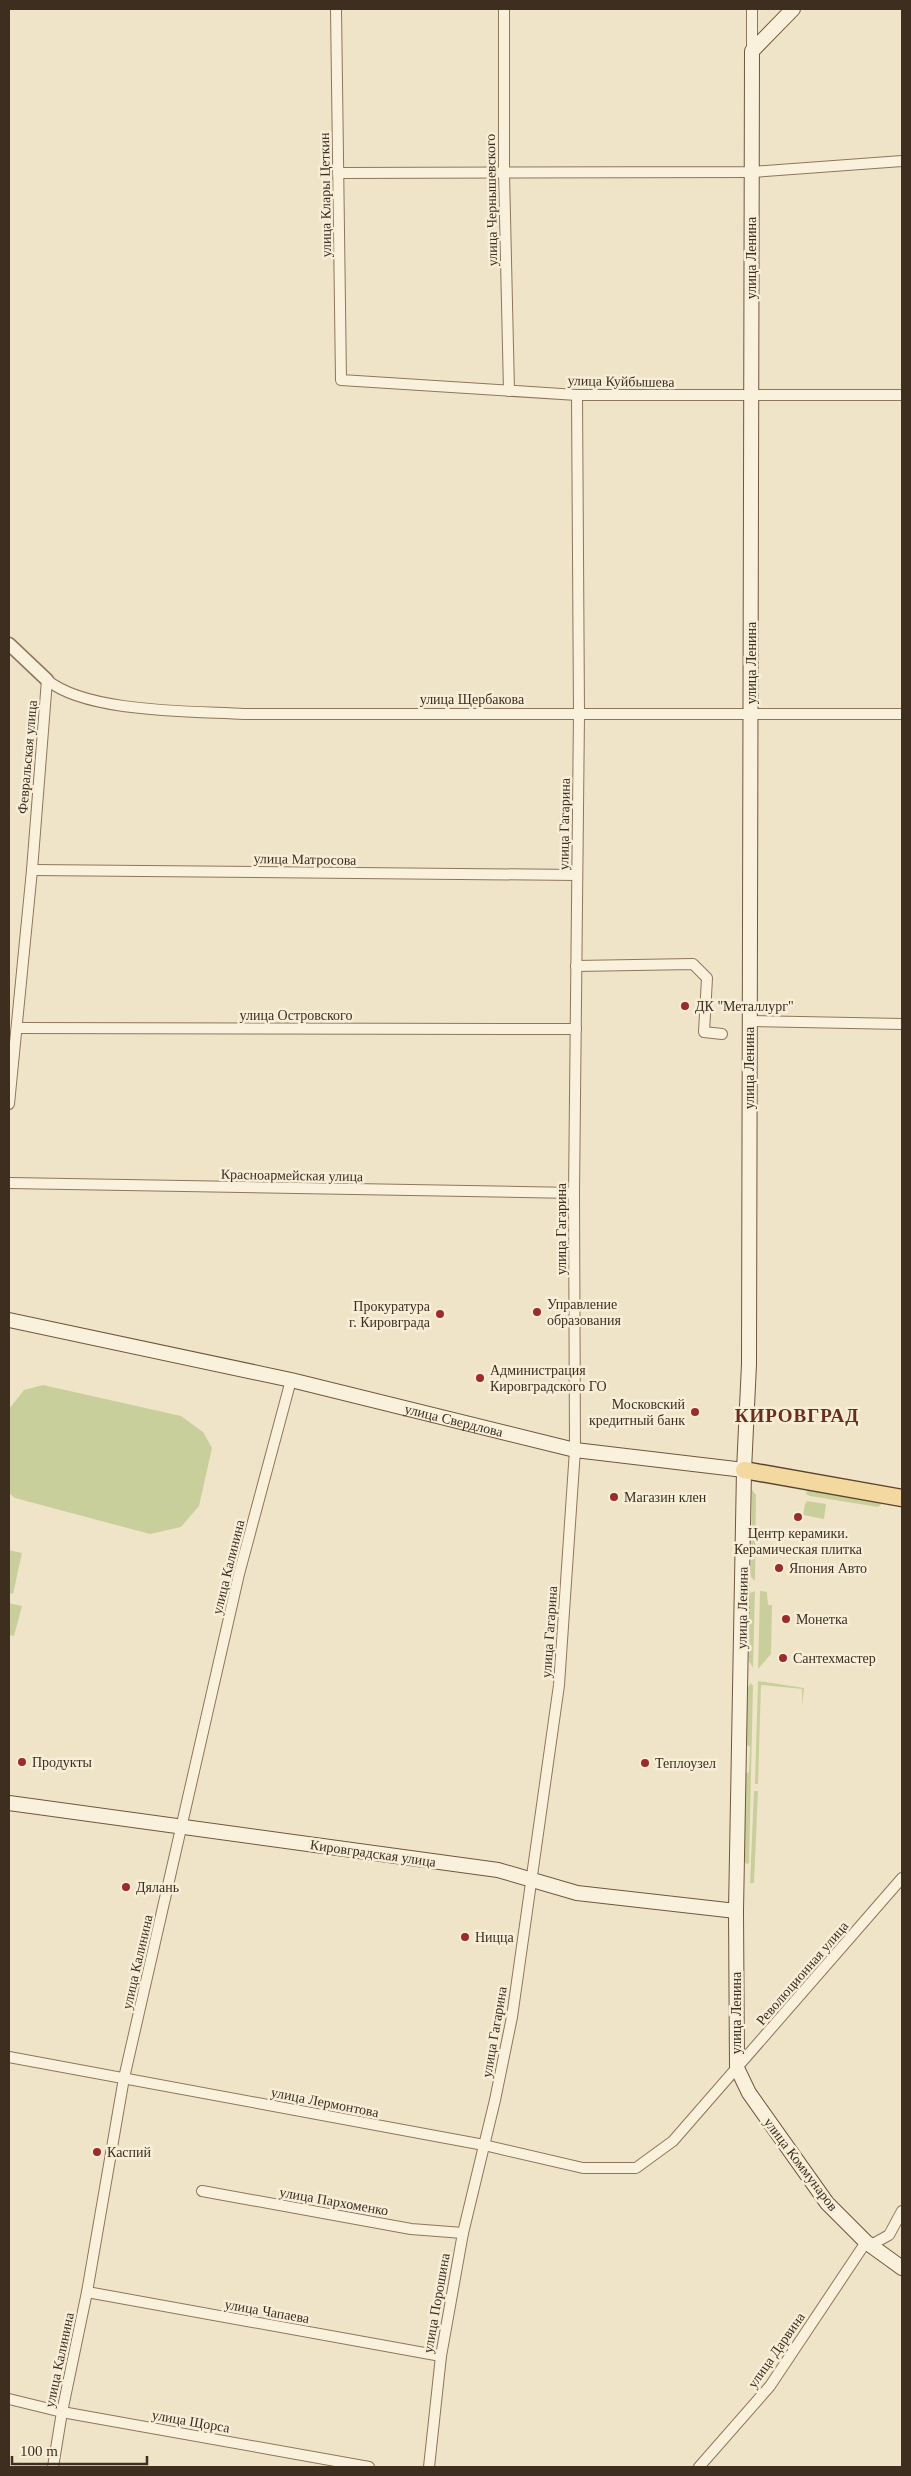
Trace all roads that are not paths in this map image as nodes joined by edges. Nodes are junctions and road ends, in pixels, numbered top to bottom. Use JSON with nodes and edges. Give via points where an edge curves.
{"nodes":[{"id":1,"x":336,"y":9,"type":"edge"},
{"id":2,"x":504,"y":9,"type":"edge"},
{"id":3,"x":752,"y":9,"type":"edge"},
{"id":4,"x":792,"y":9,"type":"edge"},
{"id":5,"x":752,"y":51,"type":"junction"},
{"id":6,"x":902,"y":161,"type":"edge"},
{"id":7,"x":752,"y":172,"type":"junction"},
{"id":8,"x":338,"y":173,"type":"junction"},
{"id":9,"x":504,"y":173,"type":"junction"},
{"id":10,"x":341,"y":380,"type":"joint"},
{"id":11,"x":509,"y":391,"type":"junction"},
{"id":12,"x":577,"y":395,"type":"junction"},
{"id":13,"x":902,"y":395,"type":"edge"},
{"id":14,"x":751,"y":396,"type":"junction"},
{"id":15,"x":9,"y":644,"type":"edge"},
{"id":16,"x":47,"y":680,"type":"junction"},
{"id":17,"x":579,"y":712,"type":"junction"},
{"id":18,"x":751,"y":714,"type":"junction"},
{"id":19,"x":902,"y":714,"type":"edge"},
{"id":20,"x":32,"y":870,"type":"junction"},
{"id":21,"x":577,"y":875,"type":"junction"},
{"id":22,"x":576,"y":966,"type":"junction"},
{"id":23,"x":749,"y":1021,"type":"junction"},
{"id":24,"x":902,"y":1024,"type":"edge"},
{"id":25,"x":17,"y":1028,"type":"junction"},
{"id":26,"x":576,"y":1029,"type":"junction"},
{"id":27,"x":722,"y":1034,"type":"dead end"},
{"id":28,"x":9,"y":1104,"type":"edge"},
{"id":29,"x":9,"y":1183,"type":"edge"},
{"id":30,"x":574,"y":1193,"type":"junction"},
{"id":31,"x":9,"y":1320,"type":"edge"},
{"id":32,"x":290,"y":1380,"type":"junction"},
{"id":33,"x":576,"y":1450,"type":"junction"},
{"id":34,"x":744,"y":1470,"type":"junction"},
{"id":35,"x":902,"y":1498,"type":"edge"},
{"id":36,"x":9,"y":1803,"type":"edge"},
{"id":37,"x":182,"y":1827,"type":"junction"},
{"id":38,"x":902,"y":1878,"type":"edge"},
{"id":39,"x":532,"y":1881,"type":"junction"},
{"id":40,"x":736,"y":1911,"type":"junction"},
{"id":41,"x":9,"y":2058,"type":"edge"},
{"id":42,"x":737,"y":2068,"type":"junction"},
{"id":43,"x":124,"y":2078,"type":"junction"},
{"id":44,"x":484,"y":2145,"type":"junction"},
{"id":45,"x":636,"y":2168,"type":"joint"},
{"id":46,"x":202,"y":2191,"type":"dead end"},
{"id":47,"x":902,"y":2211,"type":"edge"},
{"id":48,"x":462,"y":2233,"type":"junction"},
{"id":49,"x":868,"y":2243,"type":"junction"},
{"id":50,"x":902,"y":2268,"type":"edge"},
{"id":51,"x":87,"y":2292,"type":"junction"},
{"id":52,"x":441,"y":2356,"type":"junction"},
{"id":53,"x":9,"y":2400,"type":"edge"},
{"id":54,"x":62,"y":2412,"type":"junction"},
{"id":55,"x":53,"y":2467,"type":"edge"},
{"id":56,"x":369,"y":2467,"type":"edge"},
{"id":57,"x":429,"y":2467,"type":"edge"},
{"id":58,"x":699,"y":2467,"type":"edge"}],
"edges":[{"from":1,"to":8,"type":"street","name":"улица Клары Цеткин"},
{"from":2,"to":9,"type":"street","name":"улица Чернышевского"},
{"from":3,"to":5,"type":"street","name":"улица Ленина"},
{"from":4,"to":5,"type":"main road"},
{"from":5,"to":7,"type":"main road","name":"улица Ленина"},
{"from":6,"to":7,"type":"street"},
{"from":7,"to":9,"type":"street"},
{"from":7,"to":14,"type":"main road","name":"улица Ленина"},
{"from":8,"to":9,"type":"street"},
{"from":8,"to":10,"type":"street","name":"улица Клары Цеткин"},
{"from":9,"to":11,"type":"street","name":"улица Чернышевского"},
{"from":10,"to":11,"type":"street","name":"улица Куйбышева"},
{"from":11,"to":12,"type":"street","name":"улица Куйбышева"},
{"from":12,"to":14,"type":"street","name":"улица Куйбышева"},
{"from":12,"to":17,"type":"street","name":"улица Гагарина"},
{"from":13,"to":14,"type":"street","name":"улица Куйбышева"},
{"from":14,"to":18,"type":"main road","name":"улица Ленина"},
{"from":15,"to":16,"type":"street"},
{"from":16,"to":17,"type":"street","name":"улица Щербакова","via":[[57,688],[85,699],[142,707],[244,714]]},
{"from":16,"to":20,"type":"street","name":"Февральская улица"},
{"from":17,"to":18,"type":"street","name":"улица Щербакова"},
{"from":17,"to":21,"type":"street","name":"улица Гагарина"},
{"from":18,"to":19,"type":"street","name":"улица Щербакова"},
{"from":18,"to":23,"type":"main road","name":"улица Ленина"},
{"from":20,"to":21,"type":"street","name":"улица Матросова"},
{"from":20,"to":25,"type":"street","name":"Февральская улица"},
{"from":21,"to":22,"type":"street","name":"улица Гагарина"},
{"from":22,"to":26,"type":"street","name":"улица Гагарина"},
{"from":22,"to":27,"type":"street","via":[[693,964],[707,978],[704,1032]]},
{"from":23,"to":24,"type":"street"},
{"from":23,"to":34,"type":"main road","name":"улица Ленина","via":[[749,1364]]},
{"from":25,"to":26,"type":"street","name":"улица Островского"},
{"from":25,"to":28,"type":"street","name":"Февральская улица"},
{"from":26,"to":30,"type":"street","name":"улица Гагарина"},
{"from":29,"to":30,"type":"street","name":"Красноармейская улица"},
{"from":30,"to":33,"type":"street","name":"улица Гагарина"},
{"from":31,"to":32,"type":"main road","name":"улица Свердлова"},
{"from":32,"to":33,"type":"main road","name":"улица Свердлова"},
{"from":32,"to":37,"type":"street","name":"улица Калинина","via":[[239,1574]]},
{"from":33,"to":34,"type":"main road","name":"улица Свердлова"},
{"from":33,"to":39,"type":"street","name":"улица Гагарина","via":[[559,1685]]},
{"from":34,"to":35,"type":"main road","name":"улица Свердлова"},
{"from":34,"to":40,"type":"main road","name":"улица Ленина"},
{"from":36,"to":37,"type":"main road","name":"Кировградская улица"},
{"from":37,"to":39,"type":"main road","name":"Кировградская улица","via":[[498,1870]]},
{"from":37,"to":43,"type":"street","name":"улица Калинина"},
{"from":38,"to":42,"type":"street","name":"Революционная улица"},
{"from":39,"to":40,"type":"main road","name":"Кировградская улица","via":[[577,1893]]},
{"from":39,"to":44,"type":"street","name":"улица Гагарина","via":[[512,2017]]},
{"from":40,"to":42,"type":"main road","name":"улица Ленина"},
{"from":41,"to":43,"type":"street","name":"улица Лермонтова"},
{"from":42,"to":45,"type":"street","name":"Революционная улица","via":[[673,2141]]},
{"from":42,"to":49,"type":"main road","name":"улица Коммунаров","via":[[748,2093],[827,2203]]},
{"from":43,"to":44,"type":"street","name":"улица Лермонтова"},
{"from":43,"to":51,"type":"street","name":"улица Калинина"},
{"from":44,"to":45,"type":"street","name":"улица Лермонтова","via":[[583,2168]]},
{"from":44,"to":48,"type":"street","name":"улица Порошина"},
{"from":46,"to":48,"type":"street","name":"улица Пархоменко","via":[[411,2228]]},
{"from":47,"to":49,"type":"street","name":"улица Дарвина","via":[[889,2235]]},
{"from":48,"to":52,"type":"street","name":"улица Порошина"},
{"from":49,"to":50,"type":"main road","name":"улица Коммунаров"},
{"from":49,"to":58,"type":"street","name":"улица Дарвина","via":[[770,2386]]},
{"from":51,"to":52,"type":"street","name":"улица Чапаева"},
{"from":51,"to":54,"type":"street","name":"улица Калинина"},
{"from":52,"to":57,"type":"street","name":"улица Порошина"},
{"from":53,"to":54,"type":"street","name":"улица Щорса"},
{"from":54,"to":55,"type":"street","name":"улица Калинина"},
{"from":54,"to":56,"type":"street","name":"улица Щорса"}]}
